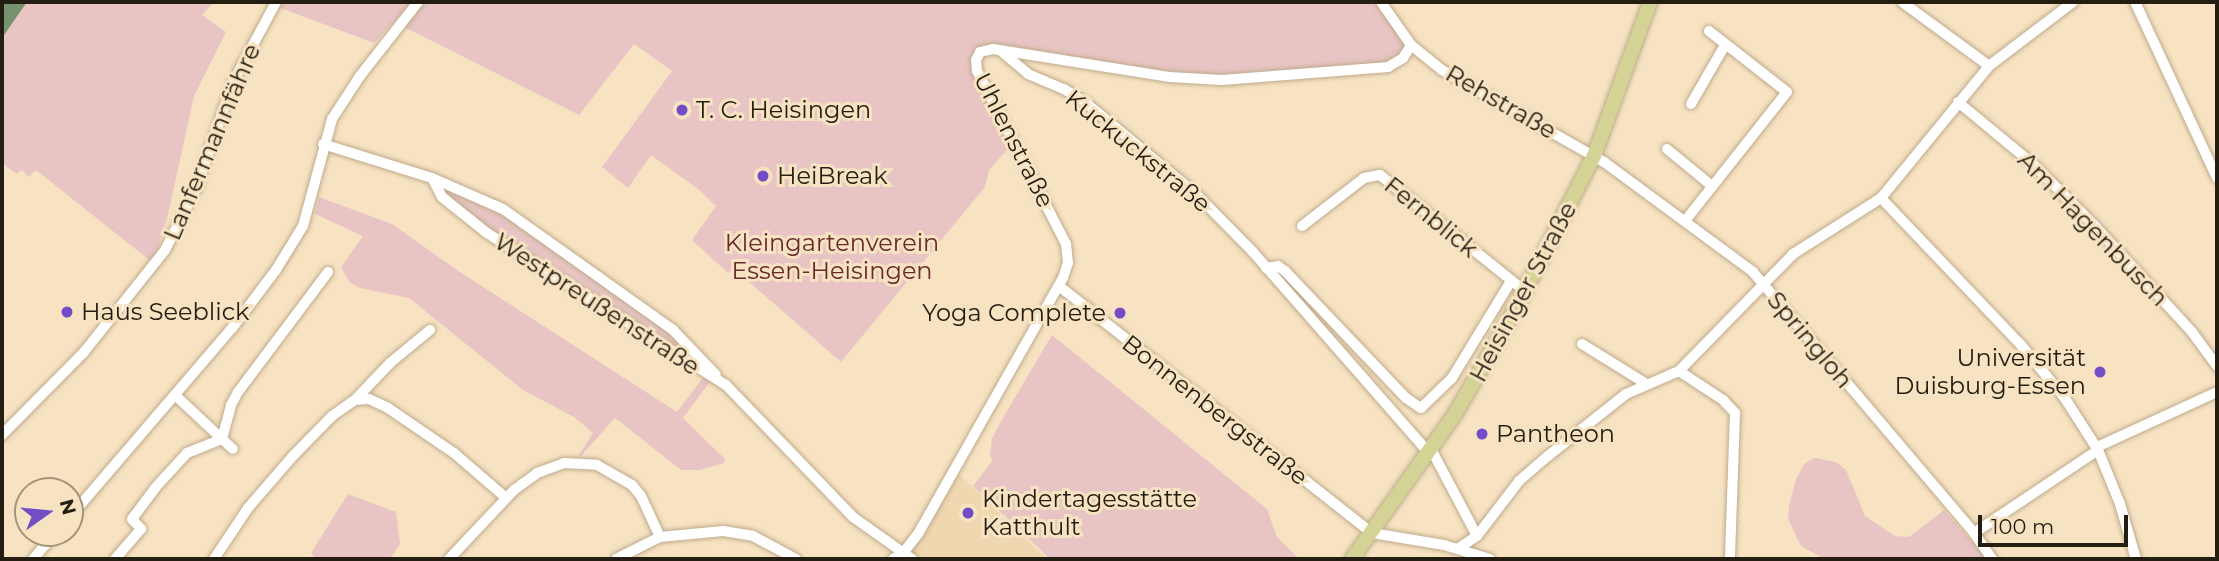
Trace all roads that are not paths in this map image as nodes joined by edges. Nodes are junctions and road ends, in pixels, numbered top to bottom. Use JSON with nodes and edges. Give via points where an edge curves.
{"nodes":[{"id":1,"x":276,"y":2,"type":"edge"},
{"id":2,"x":418,"y":2,"type":"edge"},
{"id":3,"x":1381,"y":2,"type":"edge"},
{"id":4,"x":1650,"y":2,"type":"edge"},
{"id":5,"x":1902,"y":2,"type":"edge"},
{"id":6,"x":2073,"y":2,"type":"edge"},
{"id":7,"x":2135,"y":2,"type":"edge"},
{"id":8,"x":1710,"y":31,"type":"dead end"},
{"id":9,"x":1410,"y":45,"type":"junction"},
{"id":10,"x":1725,"y":46,"type":"junction"},
{"id":11,"x":999,"y":50,"type":"junction"},
{"id":12,"x":1989,"y":66,"type":"junction"},
{"id":13,"x":1958,"y":102,"type":"junction"},
{"id":14,"x":1691,"y":104,"type":"dead end"},
{"id":15,"x":323,"y":144,"type":"junction"},
{"id":16,"x":1667,"y":149,"type":"dead end"},
{"id":17,"x":1594,"y":156,"type":"junction"},
{"id":18,"x":432,"y":178,"type":"junction"},
{"id":19,"x":2217,"y":178,"type":"edge"},
{"id":20,"x":1712,"y":186,"type":"junction"},
{"id":21,"x":482,"y":198,"type":"junction"},
{"id":22,"x":1881,"y":198,"type":"junction"},
{"id":23,"x":471,"y":219,"type":"junction"},
{"id":24,"x":1685,"y":221,"type":"junction"},
{"id":25,"x":1302,"y":226,"type":"dead end"},
{"id":26,"x":1266,"y":268,"type":"junction"},
{"id":27,"x":328,"y":272,"type":"dead end"},
{"id":28,"x":1511,"y":281,"type":"junction"},
{"id":29,"x":1762,"y":282,"type":"junction"},
{"id":30,"x":1059,"y":286,"type":"junction"},
{"id":31,"x":1525,"y":291,"type":"junction"},
{"id":32,"x":430,"y":330,"type":"dead end"},
{"id":33,"x":1582,"y":344,"type":"dead end"},
{"id":34,"x":2217,"y":366,"type":"edge"},
{"id":35,"x":1679,"y":371,"type":"junction"},
{"id":36,"x":1645,"y":383,"type":"junction"},
{"id":37,"x":726,"y":385,"type":"junction"},
{"id":38,"x":2217,"y":392,"type":"edge"},
{"id":39,"x":175,"y":395,"type":"junction"},
{"id":40,"x":355,"y":400,"type":"junction"},
{"id":41,"x":1421,"y":408,"type":"joint"},
{"id":42,"x":2,"y":435,"type":"edge"},
{"id":43,"x":222,"y":439,"type":"junction"},
{"id":44,"x":2098,"y":448,"type":"junction"},
{"id":45,"x":233,"y":449,"type":"dead end"},
{"id":46,"x":1430,"y":451,"type":"junction"},
{"id":47,"x":505,"y":498,"type":"junction"},
{"id":48,"x":84,"y":501,"type":"edge"},
{"id":49,"x":1372,"y":533,"type":"junction"},
{"id":50,"x":1974,"y":533,"type":"junction"},
{"id":51,"x":1477,"y":536,"type":"junction"},
{"id":52,"x":660,"y":537,"type":"junction"},
{"id":53,"x":1457,"y":554,"type":"edge"},
{"id":54,"x":908,"y":556,"type":"edge"},
{"id":55,"x":115,"y":559,"type":"edge"},
{"id":56,"x":214,"y":559,"type":"edge"},
{"id":57,"x":449,"y":559,"type":"edge"},
{"id":58,"x":616,"y":559,"type":"edge"},
{"id":59,"x":796,"y":559,"type":"edge"},
{"id":60,"x":893,"y":559,"type":"edge"},
{"id":61,"x":1352,"y":559,"type":"edge"},
{"id":62,"x":1490,"y":559,"type":"edge"},
{"id":63,"x":1730,"y":559,"type":"edge"},
{"id":64,"x":1992,"y":559,"type":"edge"},
{"id":65,"x":2136,"y":559,"type":"edge"}],
"edges":[{"from":1,"to":42,"type":"street","name":"Lanfermannfähre","via":[[233,82],[195,189],[165,250],[84,352]]},
{"from":2,"to":15,"type":"street","via":[[354,85],[332,119]]},
{"from":3,"to":9,"type":"street"},
{"from":4,"to":17,"type":"main road","name":"Heisinger Straße"},
{"from":5,"to":12,"type":"street"},
{"from":6,"to":12,"type":"street"},
{"from":7,"to":19,"type":"street"},
{"from":8,"to":10,"type":"street"},
{"from":9,"to":11,"type":"street","name":"Uhlenstraße","via":[[1403,58],[1388,67],[1222,80],[1169,77]]},
{"from":9,"to":17,"type":"street","name":"Rehstraße","via":[[1443,70]]},
{"from":10,"to":14,"type":"street"},
{"from":10,"to":20,"type":"street","via":[[1787,92]]},
{"from":11,"to":26,"type":"street","name":"Kuckuckstraße","via":[[1028,74],[1086,103],[1196,194]]},
{"from":11,"to":30,"type":"street","name":"Uhlenstraße","via":[[980,52],[976,65],[1066,244],[1068,263]]},
{"from":12,"to":13,"type":"street"},
{"from":13,"to":22,"type":"street"},
{"from":13,"to":34,"type":"street","name":"Am Hagenbusch","via":[[2027,159],[2086,217]]},
{"from":15,"to":18,"type":"street","name":"Westpreußenstraße"},
{"from":15,"to":39,"type":"street","via":[[303,226],[293,244],[233,327]]},
{"from":16,"to":20,"type":"street"},
{"from":17,"to":24,"type":"street","name":"Springloh"},
{"from":17,"to":31,"type":"main road","name":"Heisinger Straße"},
{"from":18,"to":21,"type":"street","name":"Westpreußenstraße"},
{"from":18,"to":23,"type":"street","name":"Westpreußenstraße","via":[[442,197]]},
{"from":20,"to":24,"type":"street"},
{"from":21,"to":23,"type":"street","name":"Westpreußenstraße"},
{"from":21,"to":37,"type":"street","name":"Westpreußenstraße","via":[[524,222],[673,330]]},
{"from":22,"to":29,"type":"street","via":[[1812,239]]},
{"from":22,"to":44,"type":"street","via":[[2021,345]]},
{"from":23,"to":37,"type":"street","name":"Westpreußenstraße"},
{"from":24,"to":29,"type":"street","name":"Springloh"},
{"from":25,"to":28,"type":"street","name":"Fernblick","via":[[1364,178],[1380,175]]},
{"from":26,"to":41,"type":"street","name":"Kuckuckstraße","via":[[1278,266],[1286,271],[1406,398]]},
{"from":26,"to":46,"type":"street","name":"Kuckuckstraße"},
{"from":27,"to":43,"type":"street","via":[[238,392]]},
{"from":28,"to":31,"type":"street","name":"Fernblick"},
{"from":28,"to":41,"type":"street","name":"Heisinger Straße","via":[[1452,378]]},
{"from":29,"to":35,"type":"street"},
{"from":29,"to":50,"type":"street","name":"Springloh"},
{"from":30,"to":49,"type":"street","name":"Bonnenbergstraße"},
{"from":30,"to":54,"type":"street","name":"Uhlenstraße"},
{"from":31,"to":46,"type":"main road","name":"Heisinger Straße","via":[[1479,376]]},
{"from":32,"to":40,"type":"street"},
{"from":33,"to":36,"type":"street"},
{"from":35,"to":36,"type":"street"},
{"from":35,"to":63,"type":"street","via":[[1735,413]]},
{"from":36,"to":51,"type":"street","via":[[1531,471]]},
{"from":37,"to":54,"type":"street","name":"Westpreußenstraße","via":[[853,517]]},
{"from":38,"to":44,"type":"street"},
{"from":39,"to":43,"type":"street"},
{"from":39,"to":48,"type":"street"},
{"from":40,"to":47,"type":"street","via":[[369,399],[388,408],[454,453]]},
{"from":40,"to":56,"type":"street","via":[[332,416],[269,482]]},
{"from":43,"to":45,"type":"street"},
{"from":43,"to":55,"type":"street","via":[[187,453],[155,488],[132,519],[141,529]]},
{"from":44,"to":50,"type":"street"},
{"from":44,"to":65,"type":"street"},
{"from":46,"to":49,"type":"main road","name":"Heisinger Straße"},
{"from":46,"to":51,"type":"street","name":"Kuckuckstraße"},
{"from":47,"to":52,"type":"street","via":[[551,465],[597,466],[632,485]]},
{"from":47,"to":57,"type":"street"},
{"from":49,"to":53,"type":"street"},
{"from":49,"to":61,"type":"main road","name":"Heisinger Straße"},
{"from":50,"to":64,"type":"street","name":"Springloh"},
{"from":51,"to":53,"type":"street"},
{"from":52,"to":58,"type":"street"},
{"from":52,"to":59,"type":"street","via":[[733,532],[776,546]]},
{"from":53,"to":62,"type":"street"},
{"from":54,"to":60,"type":"street"}]}
